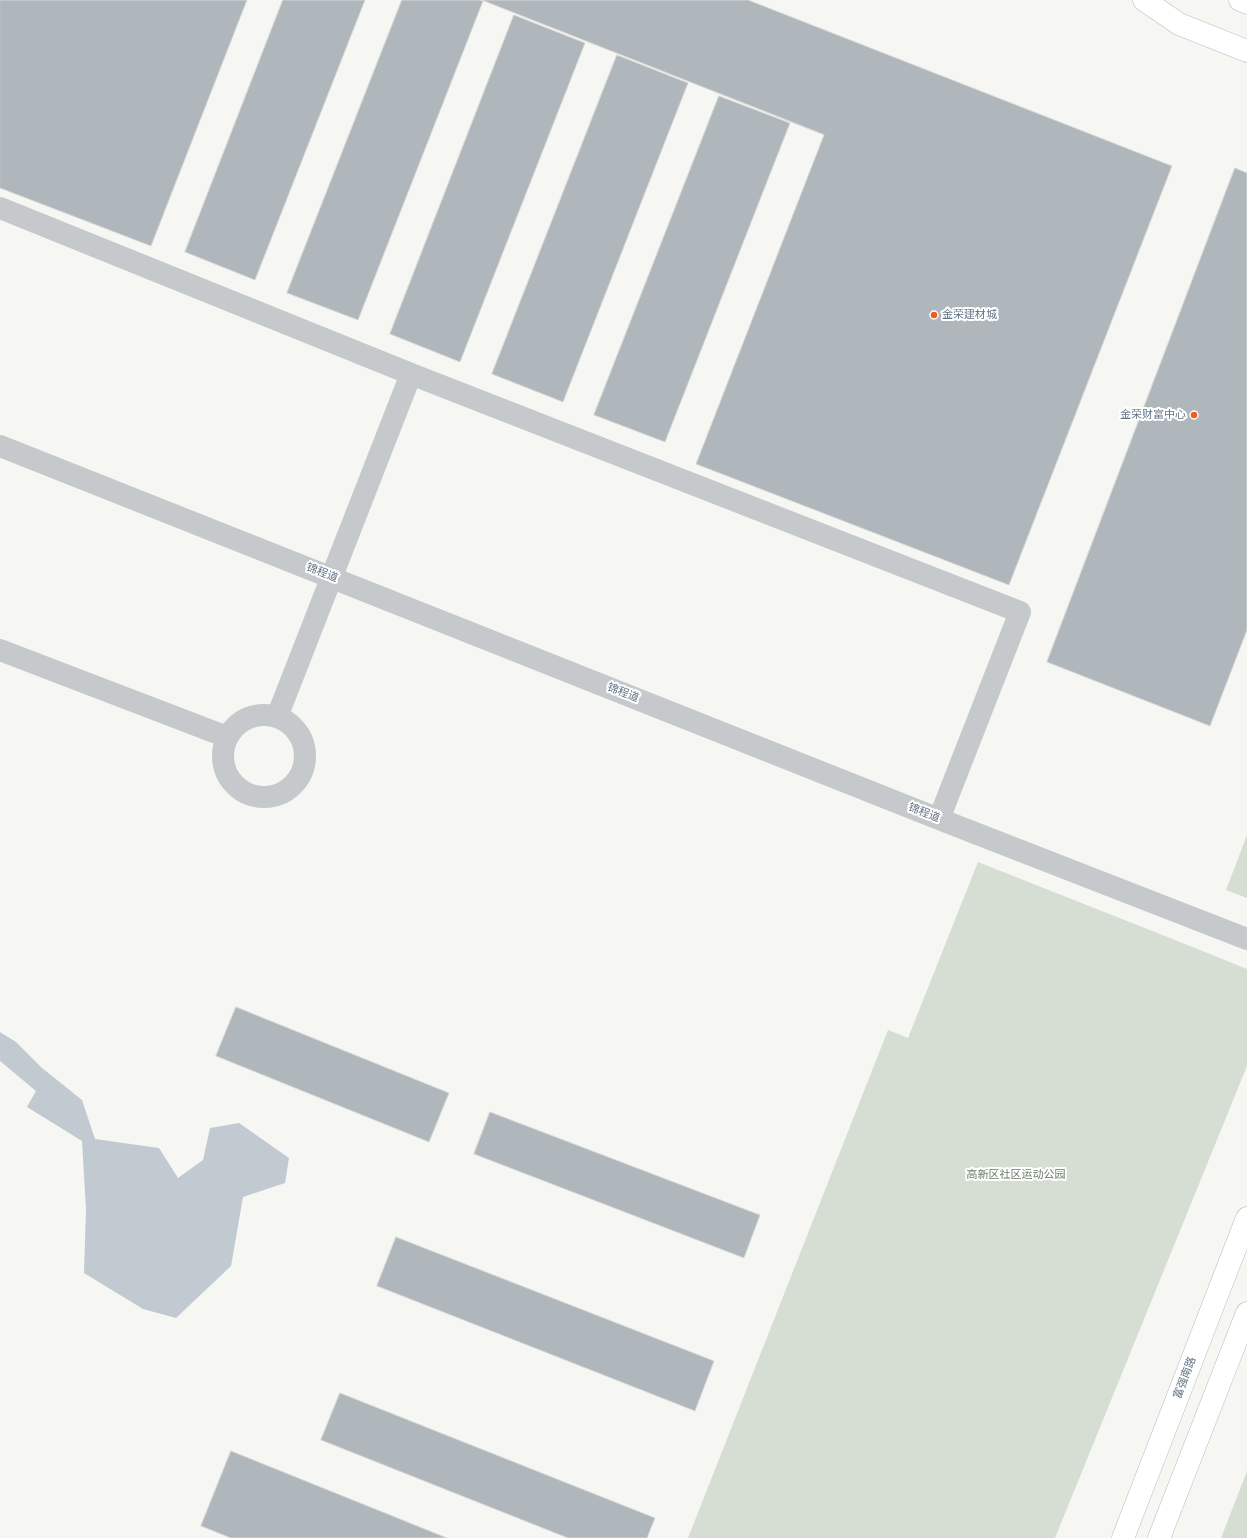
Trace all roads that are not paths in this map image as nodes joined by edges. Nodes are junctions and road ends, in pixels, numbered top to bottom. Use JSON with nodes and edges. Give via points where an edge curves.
{"nodes":[{"id":1,"x":1144,"y":0,"type":"edge"},
{"id":2,"x":1240,"y":0,"type":"edge"},
{"id":3,"x":1247,"y":3,"type":"edge"},
{"id":4,"x":1247,"y":52,"type":"edge"},
{"id":5,"x":0,"y":208,"type":"edge"},
{"id":6,"x":411,"y":374,"type":"junction"},
{"id":7,"x":0,"y":446,"type":"edge"},
{"id":8,"x":332,"y":577,"type":"junction"},
{"id":9,"x":0,"y":650,"type":"edge"},
{"id":10,"x":277,"y":717,"type":"junction"},
{"id":11,"x":227,"y":738,"type":"junction"},
{"id":12,"x":939,"y":819,"type":"junction"},
{"id":13,"x":1247,"y":938,"type":"edge"},
{"id":14,"x":1247,"y":1218,"type":"edge"},
{"id":15,"x":1247,"y":1313,"type":"edge"},
{"id":16,"x":1123,"y":1538,"type":"edge"},
{"id":17,"x":1159,"y":1538,"type":"edge"}],
"edges":[{"from":1,"to":4,"type":"main road","via":[[1179,24]]},
{"from":2,"to":3,"type":"main road"},
{"from":5,"to":6,"type":"street"},
{"from":6,"to":8,"type":"street"},
{"from":6,"to":12,"type":"street","via":[[1020,612]]},
{"from":7,"to":8,"type":"street","name":"锦程道"},
{"from":8,"to":10,"type":"street"},
{"from":8,"to":12,"type":"street","name":"锦程道"},
{"from":9,"to":11,"type":"street"},
{"from":10,"to":11,"type":"street","via":[[265,715],[248,718],[234,728]]},
{"from":10,"to":11,"type":"street","via":[[296,730],[305,751],[304,765],[299,778],[277,795],[264,797],[238,788],[229,777],[224,764],[223,750]]},
{"from":12,"to":13,"type":"street","name":"锦程道"},
{"from":14,"to":16,"type":"main road","name":"富强南路"},
{"from":15,"to":17,"type":"main road"}]}
